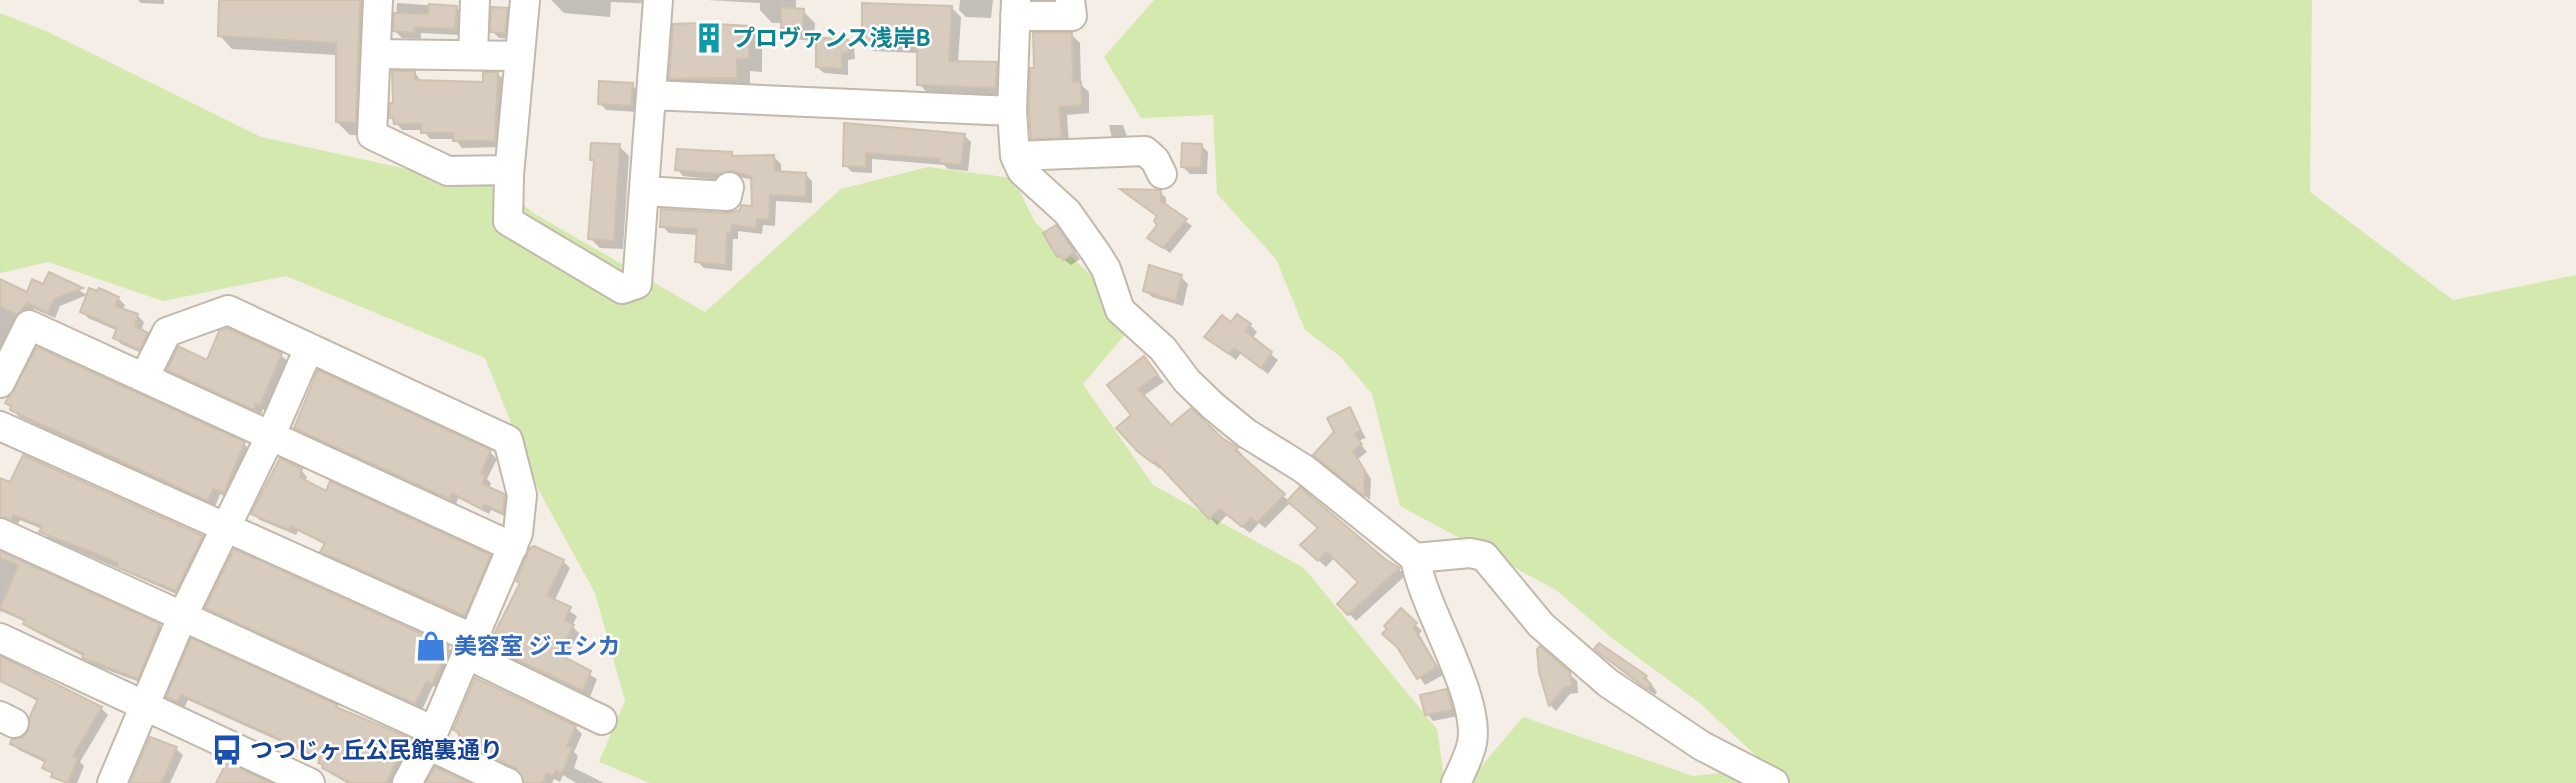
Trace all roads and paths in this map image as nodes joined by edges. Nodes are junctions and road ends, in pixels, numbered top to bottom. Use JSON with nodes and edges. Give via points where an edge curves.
{"nodes":[{"id":1,"x":378,"y":0,"type":"edge"},
{"id":2,"x":475,"y":0,"type":"edge"},
{"id":3,"x":525,"y":0,"type":"edge"},
{"id":4,"x":658,"y":0,"type":"edge"},
{"id":5,"x":1070,"y":0,"type":"edge"},
{"id":6,"x":1015,"y":8,"type":"edge"},
{"id":7,"x":376,"y":54,"type":"junction"},
{"id":8,"x":473,"y":54,"type":"junction"},
{"id":9,"x":519,"y":56,"type":"junction"},
{"id":10,"x":652,"y":95,"type":"junction"},
{"id":11,"x":1012,"y":111,"type":"junction"},
{"id":12,"x":1015,"y":156,"type":"junction"},
{"id":13,"x":509,"y":170,"type":"junction"},
{"id":14,"x":1162,"y":174,"type":"dead end"},
{"id":15,"x":729,"y":187,"type":"dead end"},
{"id":16,"x":644,"y":191,"type":"junction"},
{"id":17,"x":309,"y":348,"type":"junction"},
{"id":18,"x":145,"y":376,"type":"junction"},
{"id":19,"x":0,"y":383,"type":"edge"},
{"id":20,"x":0,"y":426,"type":"edge"},
{"id":21,"x":270,"y":438,"type":"junction"},
{"id":22,"x":228,"y":526,"type":"junction"},
{"id":23,"x":0,"y":533,"type":"edge"},
{"id":24,"x":513,"y":547,"type":"junction"},
{"id":25,"x":1415,"y":558,"type":"junction"},
{"id":26,"x":182,"y":617,"type":"junction"},
{"id":27,"x":0,"y":638,"type":"edge"},
{"id":28,"x":469,"y":646,"type":"junction"},
{"id":29,"x":146,"y":705,"type":"junction"},
{"id":30,"x":602,"y":720,"type":"dead end"},
{"id":31,"x":430,"y":737,"type":"junction"},
{"id":32,"x":112,"y":783,"type":"edge"},
{"id":33,"x":310,"y":783,"type":"edge"},
{"id":34,"x":407,"y":783,"type":"edge"},
{"id":35,"x":509,"y":783,"type":"edge"},
{"id":36,"x":1457,"y":783,"type":"edge"},
{"id":37,"x":1774,"y":783,"type":"edge"}],
"edges":[{"from":1,"to":7,"type":"street"},
{"from":2,"to":8,"type":"street"},
{"from":3,"to":9,"type":"street"},
{"from":4,"to":10,"type":"street"},
{"from":5,"to":6,"type":"street","via":[[1072,16]]},
{"from":6,"to":11,"type":"street"},
{"from":7,"to":8,"type":"street"},
{"from":7,"to":13,"type":"street","via":[[372,135],[448,170]]},
{"from":8,"to":9,"type":"street"},
{"from":9,"to":13,"type":"street"},
{"from":10,"to":11,"type":"street"},
{"from":10,"to":16,"type":"street"},
{"from":11,"to":12,"type":"street"},
{"from":12,"to":14,"type":"street","via":[[1145,151]]},
{"from":12,"to":25,"type":"street","via":[[1022,171],[1068,212],[1096,253],[1120,310],[1163,349],[1187,381],[1246,433],[1304,469]]},
{"from":13,"to":16,"type":"street","via":[[508,221],[622,289],[637,284]]},
{"from":15,"to":16,"type":"street","via":[[727,196]]},
{"from":17,"to":18,"type":"street","via":[[228,310],[167,332]]},
{"from":17,"to":21,"type":"street"},
{"from":17,"to":24,"type":"street","via":[[508,440],[522,495]]},
{"from":18,"to":19,"type":"street","via":[[29,325]]},
{"from":18,"to":21,"type":"street"},
{"from":20,"to":22,"type":"street"},
{"from":21,"to":22,"type":"street"},
{"from":21,"to":24,"type":"street"},
{"from":22,"to":26,"type":"street"},
{"from":22,"to":28,"type":"street"},
{"from":23,"to":26,"type":"street"},
{"from":24,"to":28,"type":"street"},
{"from":25,"to":36,"type":"street","via":[[1430,610],[1462,681],[1469,714],[1472,740]]},
{"from":25,"to":37,"type":"street","via":[[1484,556],[1541,625],[1608,683],[1702,746]]},
{"from":26,"to":29,"type":"street"},
{"from":26,"to":31,"type":"street"},
{"from":27,"to":29,"type":"street"},
{"from":28,"to":30,"type":"street"},
{"from":28,"to":31,"type":"street"},
{"from":29,"to":32,"type":"street"},
{"from":29,"to":33,"type":"street"},
{"from":31,"to":34,"type":"street"},
{"from":31,"to":35,"type":"street"}]}
